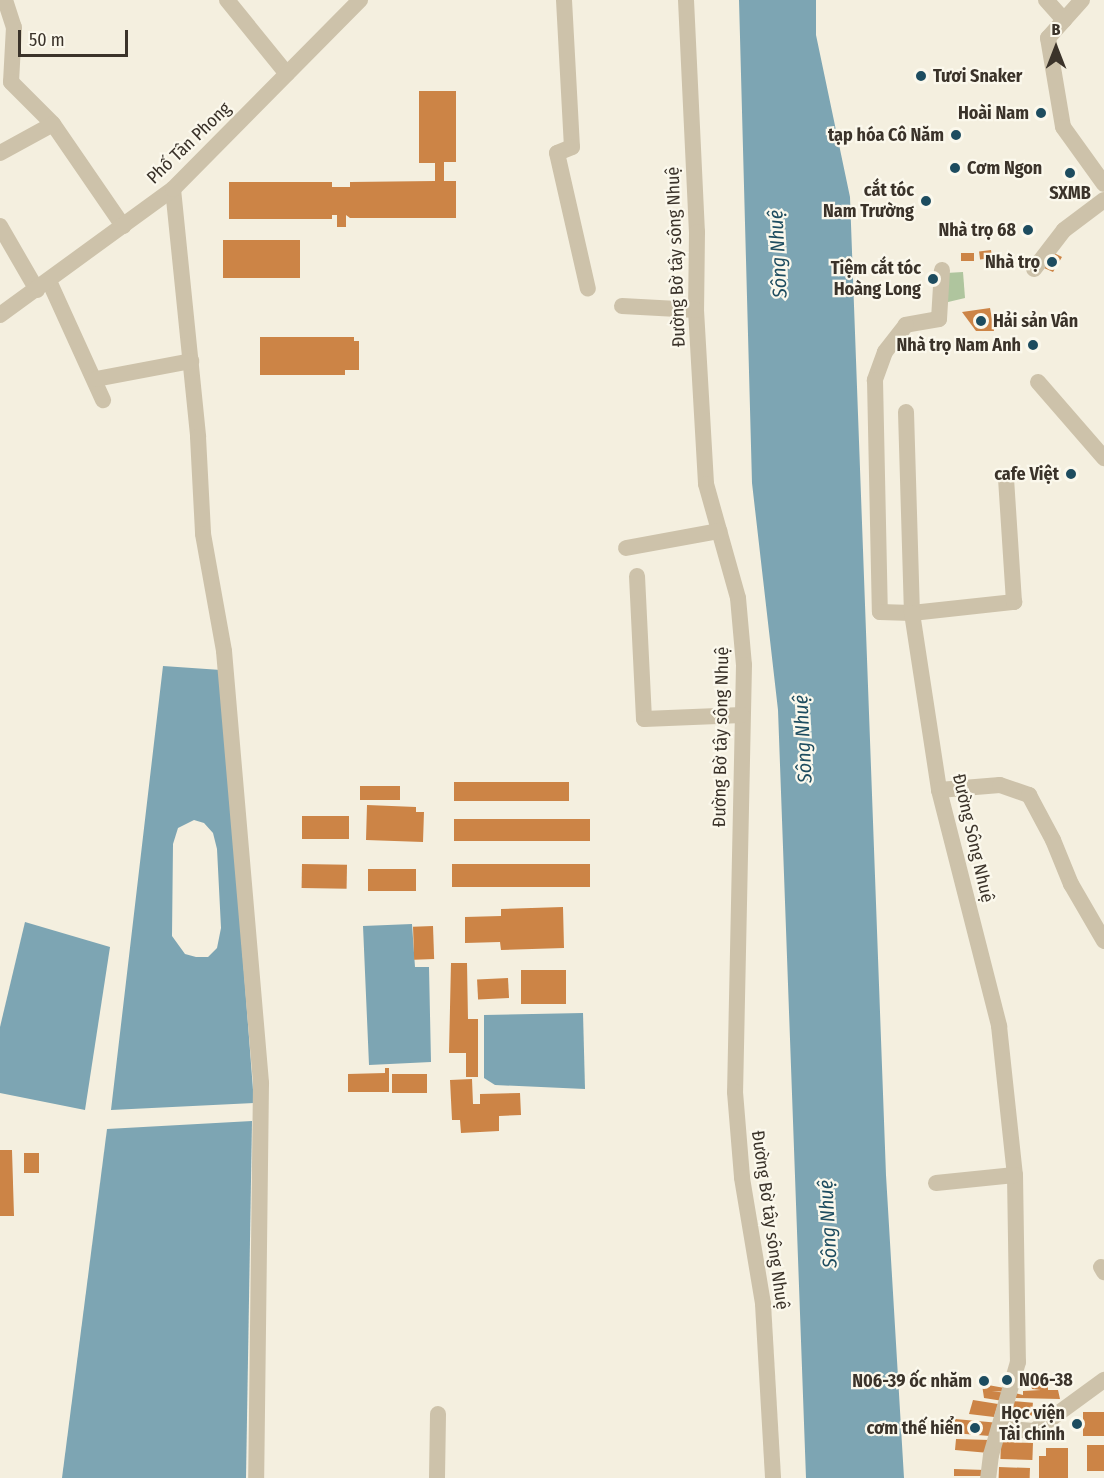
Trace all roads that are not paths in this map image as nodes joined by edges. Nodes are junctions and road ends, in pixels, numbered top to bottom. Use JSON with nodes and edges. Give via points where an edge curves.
{"nodes":[{"id":1,"x":5,"y":0,"type":"edge"},
{"id":2,"x":227,"y":0,"type":"edge"},
{"id":3,"x":360,"y":0,"type":"edge"},
{"id":4,"x":564,"y":0,"type":"edge"},
{"id":5,"x":686,"y":0,"type":"edge"},
{"id":6,"x":1046,"y":0,"type":"edge"},
{"id":7,"x":1082,"y":0,"type":"edge"},
{"id":8,"x":1064,"y":20,"type":"junction"},
{"id":9,"x":287,"y":74,"type":"junction"},
{"id":10,"x":6,"y":81,"type":"edge"},
{"id":11,"x":53,"y":124,"type":"junction"},
{"id":12,"x":0,"y":153,"type":"edge"},
{"id":13,"x":1104,"y":184,"type":"edge"},
{"id":14,"x":173,"y":189,"type":"junction"},
{"id":15,"x":1104,"y":200,"type":"edge"},
{"id":16,"x":0,"y":226,"type":"edge"},
{"id":17,"x":123,"y":226,"type":"junction"},
{"id":18,"x":1034,"y":269,"type":"dead end"},
{"id":19,"x":942,"y":270,"type":"dead end"},
{"id":20,"x":43,"y":286,"type":"junction"},
{"id":21,"x":588,"y":289,"type":"dead end"},
{"id":22,"x":622,"y":306,"type":"dead end"},
{"id":23,"x":696,"y":310,"type":"junction"},
{"id":24,"x":0,"y":315,"type":"edge"},
{"id":25,"x":191,"y":361,"type":"junction"},
{"id":26,"x":96,"y":379,"type":"junction"},
{"id":27,"x":1038,"y":382,"type":"dead end"},
{"id":28,"x":103,"y":400,"type":"dead end"},
{"id":29,"x":906,"y":412,"type":"dead end"},
{"id":30,"x":1104,"y":458,"type":"edge"},
{"id":31,"x":1006,"y":478,"type":"dead end"},
{"id":32,"x":719,"y":531,"type":"junction"},
{"id":33,"x":626,"y":548,"type":"dead end"},
{"id":34,"x":637,"y":576,"type":"dead end"},
{"id":35,"x":912,"y":613,"type":"junction"},
{"id":36,"x":742,"y":715,"type":"junction"},
{"id":37,"x":941,"y":796,"type":"junction"},
{"id":38,"x":1104,"y":941,"type":"edge"},
{"id":39,"x":1015,"y":1175,"type":"junction"},
{"id":40,"x":936,"y":1183,"type":"dead end"},
{"id":41,"x":1104,"y":1380,"type":"edge"},
{"id":42,"x":438,"y":1414,"type":"dead end"},
{"id":43,"x":999,"y":1428,"type":"junction"},
{"id":44,"x":256,"y":1478,"type":"edge"},
{"id":45,"x":437,"y":1478,"type":"edge"},
{"id":46,"x":773,"y":1478,"type":"edge"},
{"id":47,"x":988,"y":1478,"type":"edge"}],
"edges":[{"from":1,"to":10,"type":"street","via":[[14,27]]},
{"from":2,"to":9,"type":"street"},
{"from":3,"to":9,"type":"street","name":"Phố Tân Phong"},
{"from":4,"to":21,"type":"street","via":[[572,147],[557,153]]},
{"from":5,"to":23,"type":"street","name":"Đường Bờ tây sông Nhuệ","via":[[697,232]]},
{"from":6,"to":8,"type":"street"},
{"from":7,"to":8,"type":"street"},
{"from":8,"to":13,"type":"street","via":[[1048,38],[1063,127]]},
{"from":9,"to":14,"type":"street","name":"Phố Tân Phong"},
{"from":10,"to":11,"type":"street"},
{"from":11,"to":12,"type":"street"},
{"from":11,"to":17,"type":"street"},
{"from":14,"to":17,"type":"street","name":"Phố Tân Phong"},
{"from":14,"to":25,"type":"street"},
{"from":15,"to":18,"type":"street","via":[[1064,230]]},
{"from":16,"to":20,"type":"street"},
{"from":17,"to":20,"type":"street","name":"Phố Tân Phong"},
{"from":19,"to":35,"type":"street","via":[[939,319],[906,325],[885,352],[875,380],[880,612]]},
{"from":20,"to":24,"type":"street","name":"Phố Tân Phong"},
{"from":20,"to":26,"type":"street"},
{"from":22,"to":23,"type":"street"},
{"from":23,"to":32,"type":"street","name":"Đường Bờ tây sông Nhuệ","via":[[706,484]]},
{"from":25,"to":26,"type":"street"},
{"from":25,"to":44,"type":"street","via":[[203,534],[224,651],[261,1083]]},
{"from":26,"to":28,"type":"street"},
{"from":27,"to":30,"type":"street"},
{"from":29,"to":35,"type":"street","name":"Đường Sông Nhuệ"},
{"from":31,"to":35,"type":"street","via":[[1014,602]]},
{"from":32,"to":33,"type":"street"},
{"from":32,"to":36,"type":"street","name":"Đường Bờ tây sông Nhuệ","via":[[738,598],[744,665]]},
{"from":34,"to":36,"type":"street","via":[[644,719]]},
{"from":35,"to":37,"type":"street","name":"Đường Sông Nhuệ"},
{"from":36,"to":46,"type":"street","name":"Đường Bờ tây sông Nhuệ","via":[[735,1092],[742,1178],[763,1304]]},
{"from":37,"to":38,"type":"street","via":[[1000,785],[1029,795],[1071,884]]},
{"from":37,"to":39,"type":"street","name":"Đường Sông Nhuệ","via":[[999,1026]]},
{"from":39,"to":40,"type":"street"},
{"from":39,"to":43,"type":"street","name":"Đường Sông Nhuệ","via":[[1018,1362]]},
{"from":41,"to":43,"type":"street","via":[[1034,1431]]},
{"from":42,"to":45,"type":"street"},
{"from":43,"to":47,"type":"street","name":"Đường Sông Nhuệ"}]}
